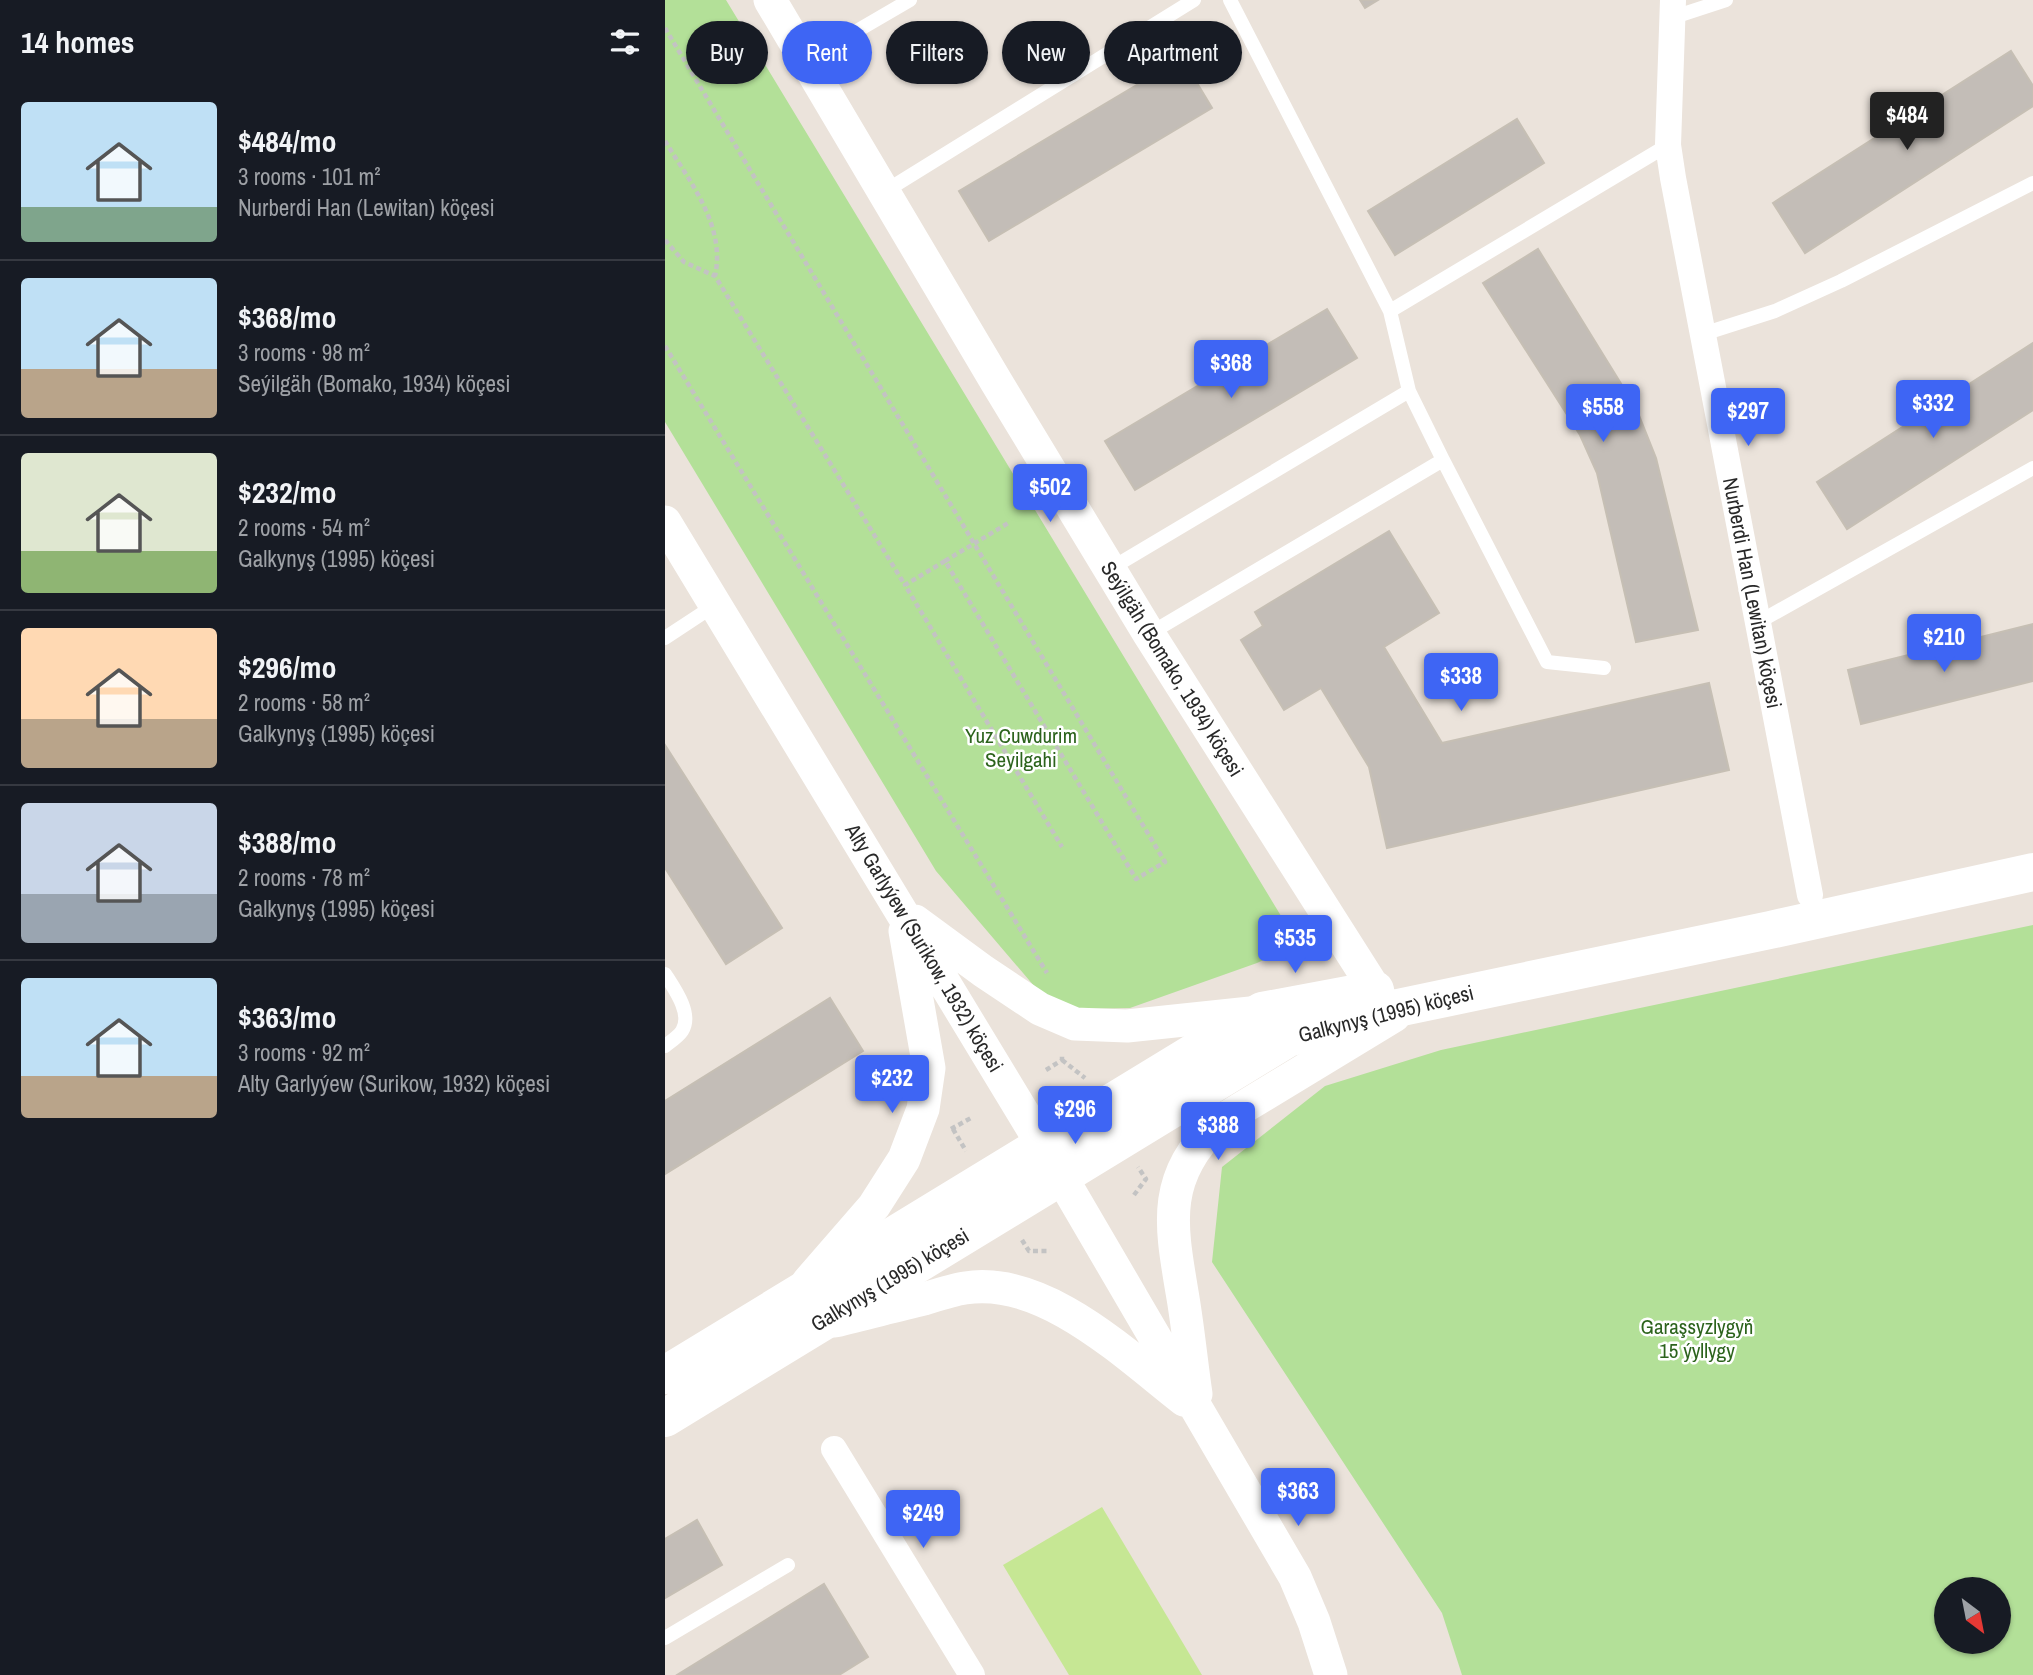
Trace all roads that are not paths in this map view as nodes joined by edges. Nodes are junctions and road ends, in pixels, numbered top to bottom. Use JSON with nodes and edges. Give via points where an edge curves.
{"nodes":[{"id":1,"x":770,"y":0,"type":"edge"},
{"id":2,"x":910,"y":0,"type":"edge"},
{"id":3,"x":1194,"y":0,"type":"edge"},
{"id":4,"x":1230,"y":0,"type":"edge"},
{"id":5,"x":1727,"y":0,"type":"edge"},
{"id":6,"x":1672,"y":9,"type":"edge"},
{"id":7,"x":783,"y":21,"type":"edge"},
{"id":8,"x":872,"y":22,"type":"edge"},
{"id":9,"x":821,"y":84,"type":"edge"},
{"id":10,"x":1668,"y":145,"type":"junction"},
{"id":11,"x":2033,"y":183,"type":"edge"},
{"id":12,"x":884,"y":192,"type":"junction"},
{"id":13,"x":1389,"y":311,"type":"junction"},
{"id":14,"x":1703,"y":334,"type":"junction"},
{"id":15,"x":1409,"y":391,"type":"junction"},
{"id":16,"x":1443,"y":460,"type":"junction"},
{"id":17,"x":2033,"y":468,"type":"edge"},
{"id":18,"x":665,"y":522,"type":"edge"},
{"id":19,"x":1110,"y":569,"type":"junction"},
{"id":20,"x":715,"y":605,"type":"junction"},
{"id":21,"x":1756,"y":622,"type":"junction"},
{"id":22,"x":1149,"y":634,"type":"junction"},
{"id":23,"x":665,"y":638,"type":"edge"},
{"id":24,"x":1604,"y":668,"type":"dead end"},
{"id":25,"x":2033,"y":846,"type":"edge"},
{"id":26,"x":2033,"y":872,"type":"edge"},
{"id":27,"x":1810,"y":895,"type":"junction"},
{"id":28,"x":902,"y":911,"type":"junction"},
{"id":29,"x":665,"y":974,"type":"edge"},
{"id":30,"x":1392,"y":1001,"type":"junction"},
{"id":31,"x":1262,"y":1011,"type":"junction"},
{"id":32,"x":665,"y":1046,"type":"edge"},
{"id":33,"x":1052,"y":1160,"type":"junction"},
{"id":34,"x":804,"y":1312,"type":"junction"},
{"id":35,"x":665,"y":1375,"type":"edge"},
{"id":36,"x":1198,"y":1410,"type":"junction"},
{"id":37,"x":665,"y":1418,"type":"edge"},
{"id":38,"x":834,"y":1449,"type":"dead end"},
{"id":39,"x":788,"y":1565,"type":"dead end"},
{"id":40,"x":665,"y":1638,"type":"edge"},
{"id":41,"x":968,"y":1674,"type":"edge"},
{"id":42,"x":1331,"y":1675,"type":"edge"}],
"edges":[{"from":1,"to":7,"type":"street","name":"Seýilgäh (Bomako, 1934) köçesi"},
{"from":2,"to":8,"type":"lane"},
{"from":3,"to":12,"type":"lane"},
{"from":4,"to":13,"type":"lane"},
{"from":5,"to":6,"type":"lane"},
{"from":6,"to":10,"type":"street","name":"Nurberdi Han (Lewitan) köçesi"},
{"from":9,"to":12,"type":"street","name":"Seýilgäh (Bomako, 1934) köçesi"},
{"from":10,"to":13,"type":"lane"},
{"from":10,"to":14,"type":"street","name":"Nurberdi Han (Lewitan) köçesi"},
{"from":11,"to":14,"type":"lane","via":[[1841,282],[1775,311]]},
{"from":12,"to":19,"type":"street","name":"Seýilgäh (Bomako, 1934) köçesi"},
{"from":13,"to":15,"type":"lane"},
{"from":14,"to":21,"type":"street","name":"Nurberdi Han (Lewitan) köçesi"},
{"from":15,"to":16,"type":"lane"},
{"from":15,"to":19,"type":"lane"},
{"from":16,"to":22,"type":"lane"},
{"from":16,"to":24,"type":"lane","via":[[1547,662]]},
{"from":17,"to":21,"type":"lane"},
{"from":18,"to":20,"type":"street","name":"Alty Garlyýew (Surikow, 1932) köçesi"},
{"from":19,"to":22,"type":"street","name":"Seýilgäh (Bomako, 1934) köçesi"},
{"from":20,"to":23,"type":"lane"},
{"from":20,"to":28,"type":"street","name":"Alty Garlyýew (Surikow, 1932) köçesi"},
{"from":21,"to":27,"type":"street","name":"Nurberdi Han (Lewitan) köçesi"},
{"from":22,"to":30,"type":"street","name":"Seýilgäh (Bomako, 1934) köçesi"},
{"from":25,"to":27,"type":"main road","name":"Galkynyş (1995) köçesi"},
{"from":26,"to":30,"type":"main road","name":"Galkynyş (1995) köçesi","via":[[1770,930]]},
{"from":27,"to":30,"type":"main road","name":"Galkynyş (1995) köçesi"},
{"from":28,"to":31,"type":"street","via":[[1040,1009],[1075,1024],[1127,1026]]},
{"from":28,"to":33,"type":"street","name":"Alty Garlyýew (Surikow, 1932) köçesi"},
{"from":28,"to":34,"type":"street","via":[[929,1068],[923,1109],[904,1159]]},
{"from":29,"to":32,"type":"lane","via":[[686,1020],[682,1032]]},
{"from":30,"to":31,"type":"main road","name":"Galkynyş (1995) köçesi"},
{"from":30,"to":33,"type":"main road","name":"Galkynyş (1995) köçesi","via":[[1288,1038]]},
{"from":30,"to":36,"type":"street","via":[[1219,1122],[1187,1163],[1176,1188],[1173,1215]]},
{"from":31,"to":33,"type":"main road","name":"Galkynyş (1995) köçesi"},
{"from":33,"to":34,"type":"main road","name":"Galkynyş (1995) köçesi"},
{"from":33,"to":36,"type":"street","name":"Alty Garlyýew (Surikow, 1932) köçesi"},
{"from":34,"to":35,"type":"main road","name":"Galkynyş (1995) köçesi"},
{"from":34,"to":36,"type":"street","via":[[966,1288],[1023,1292],[1099,1335]]},
{"from":34,"to":37,"type":"main road","name":"Galkynyş (1995) köçesi"},
{"from":36,"to":42,"type":"street","name":"Alty Garlyýew (Surikow, 1932) köçesi","via":[[1295,1577]]},
{"from":38,"to":41,"type":"street"},
{"from":39,"to":40,"type":"lane"}]}
